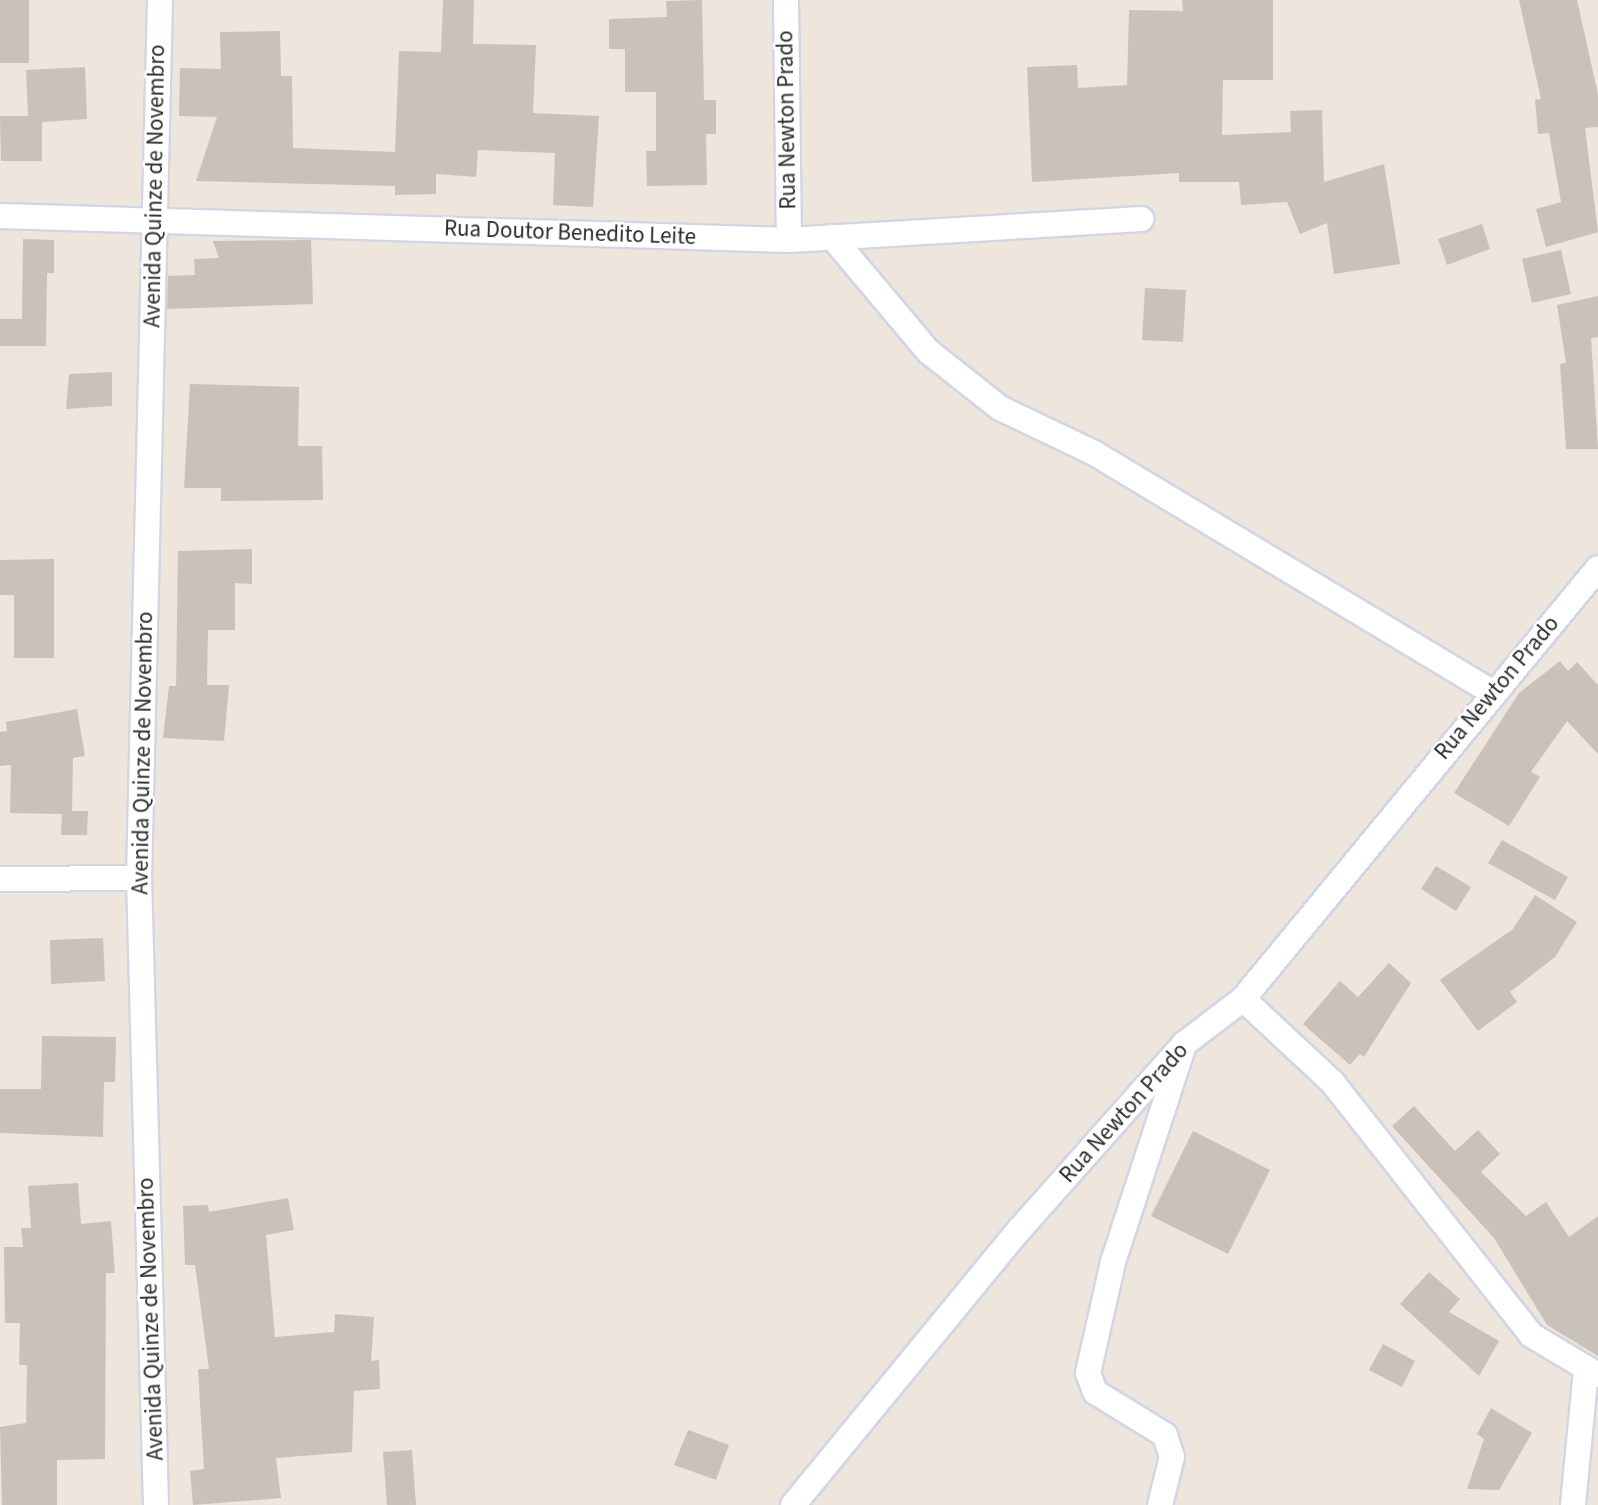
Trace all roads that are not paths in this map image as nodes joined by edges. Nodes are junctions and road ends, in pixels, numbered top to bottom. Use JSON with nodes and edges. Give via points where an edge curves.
{"nodes":[{"id":1,"x":160,"y":0,"type":"edge"},
{"id":2,"x":786,"y":0,"type":"edge"},
{"id":3,"x":0,"y":216,"type":"edge"},
{"id":4,"x":154,"y":217,"type":"junction"},
{"id":5,"x":1140,"y":219,"type":"dead end"},
{"id":6,"x":832,"y":237,"type":"junction"},
{"id":7,"x":789,"y":240,"type":"junction"},
{"id":8,"x":1598,"y":568,"type":"edge"},
{"id":9,"x":1491,"y":692,"type":"junction"},
{"id":10,"x":139,"y":878,"type":"junction"},
{"id":11,"x":0,"y":879,"type":"edge"},
{"id":12,"x":1243,"y":999,"type":"junction"},
{"id":13,"x":1184,"y":1044,"type":"junction"},
{"id":14,"x":1592,"y":1373,"type":"edge"},
{"id":15,"x":156,"y":1505,"type":"edge"},
{"id":16,"x":793,"y":1505,"type":"edge"},
{"id":17,"x":1160,"y":1505,"type":"edge"},
{"id":18,"x":1573,"y":1505,"type":"edge"}],
"edges":[{"from":1,"to":4,"type":"street","name":"Avenida Quinze de Novembro"},
{"from":2,"to":7,"type":"street","name":"Rua Newton Prado"},
{"from":3,"to":4,"type":"street","name":"Rua Doutor Benedito Leite"},
{"from":4,"to":7,"type":"street","name":"Rua Doutor Benedito Leite"},
{"from":4,"to":10,"type":"street","name":"Avenida Quinze de Novembro"},
{"from":5,"to":6,"type":"street","name":"Rua Doutor Benedito Leite"},
{"from":6,"to":7,"type":"street","name":"Rua Doutor Benedito Leite"},
{"from":6,"to":9,"type":"street","via":[[929,352],[1000,408],[1094,453]]},
{"from":8,"to":9,"type":"street","name":"Rua Newton Prado"},
{"from":9,"to":12,"type":"street","name":"Rua Newton Prado"},
{"from":10,"to":11,"type":"street"},
{"from":10,"to":15,"type":"street","name":"Avenida Quinze de Novembro"},
{"from":12,"to":13,"type":"street","name":"Rua Newton Prado"},
{"from":12,"to":14,"type":"street","via":[[1333,1083],[1531,1335]]},
{"from":13,"to":16,"type":"street","name":"Rua Newton Prado","via":[[1020,1229]]},
{"from":13,"to":17,"type":"street","via":[[1168,1111],[1113,1262],[1088,1373],[1095,1392],[1165,1435],[1172,1457]]},
{"from":14,"to":18,"type":"street"}]}
